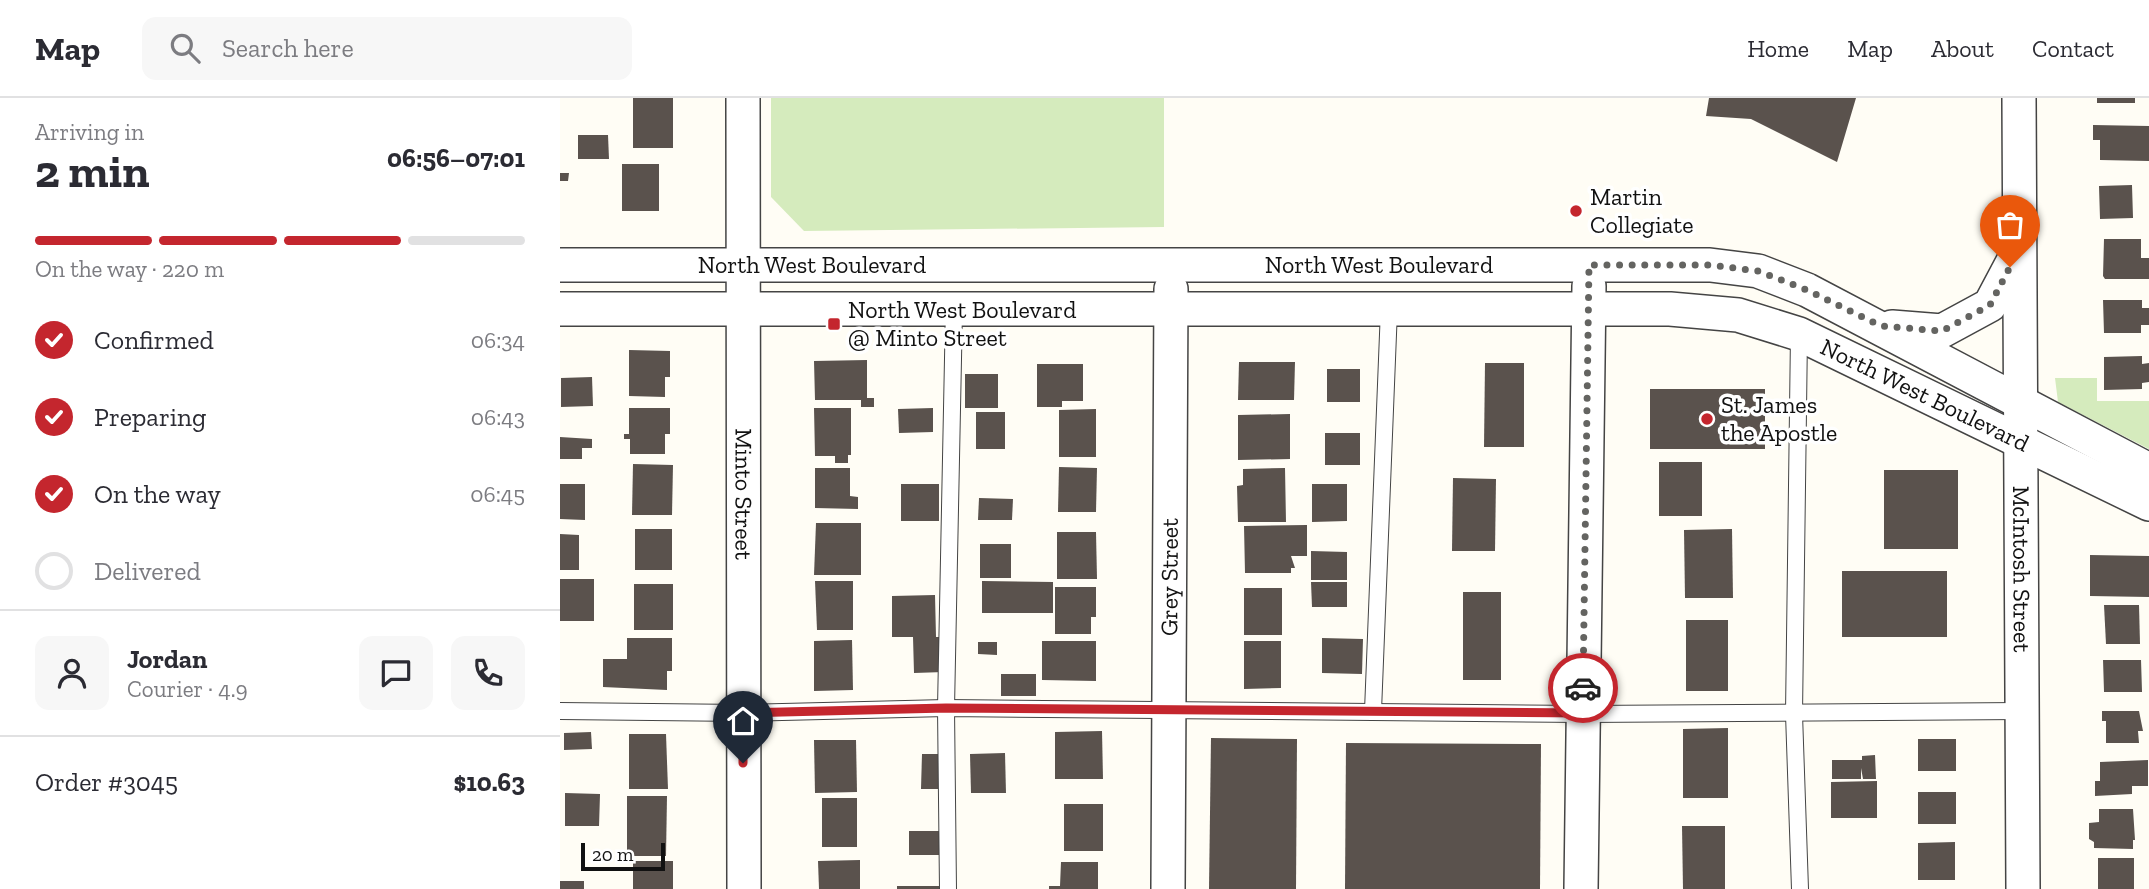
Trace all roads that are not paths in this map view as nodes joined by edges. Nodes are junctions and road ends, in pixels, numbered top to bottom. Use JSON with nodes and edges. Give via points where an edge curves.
{"nodes":[{"id":1,"x":743,"y":98,"type":"edge"},
{"id":2,"x":2019,"y":98,"type":"edge"},
{"id":3,"x":2020,"y":248,"type":"junction"},
{"id":4,"x":560,"y":265,"type":"edge"},
{"id":5,"x":746,"y":265,"type":"junction"},
{"id":6,"x":1171,"y":265,"type":"junction"},
{"id":7,"x":1589,"y":265,"type":"junction"},
{"id":8,"x":560,"y":309,"type":"edge"},
{"id":9,"x":745,"y":309,"type":"junction"},
{"id":10,"x":954,"y":309,"type":"junction"},
{"id":11,"x":1171,"y":309,"type":"junction"},
{"id":12,"x":1389,"y":309,"type":"junction"},
{"id":13,"x":1588,"y":309,"type":"junction"},
{"id":14,"x":1881,"y":326,"type":"junction"},
{"id":15,"x":1798,"y":334,"type":"junction"},
{"id":16,"x":2019,"y":402,"type":"junction"},
{"id":17,"x":2019,"y":439,"type":"junction"},
{"id":18,"x":2149,"y":470,"type":"edge"},
{"id":19,"x":2149,"y":504,"type":"edge"},
{"id":20,"x":946,"y":708,"type":"junction"},
{"id":21,"x":1169,"y":710,"type":"junction"},
{"id":22,"x":560,"y":711,"type":"edge"},
{"id":23,"x":1373,"y":711,"type":"junction"},
{"id":24,"x":2022,"y":711,"type":"junction"},
{"id":25,"x":743,"y":713,"type":"junction"},
{"id":26,"x":1583,"y":713,"type":"junction"},
{"id":27,"x":1794,"y":714,"type":"junction"},
{"id":28,"x":744,"y":889,"type":"edge"},
{"id":29,"x":948,"y":889,"type":"edge"},
{"id":30,"x":1168,"y":889,"type":"edge"},
{"id":31,"x":1581,"y":889,"type":"edge"},
{"id":32,"x":1800,"y":889,"type":"edge"},
{"id":33,"x":2023,"y":889,"type":"edge"}],
"edges":[{"from":1,"to":5,"type":"street","name":"Minto Street"},
{"from":2,"to":3,"type":"street","name":"McIntosh Street"},
{"from":3,"to":14,"type":"street","name":"McIntosh Street","via":[[1990,305],[1942,331]]},
{"from":3,"to":16,"type":"street","name":"McIntosh Street"},
{"from":4,"to":5,"type":"street","name":"North West Boulevard"},
{"from":5,"to":6,"type":"street","name":"North West Boulevard"},
{"from":5,"to":9,"type":"street","name":"Minto Street"},
{"from":6,"to":7,"type":"street","name":"North West Boulevard"},
{"from":6,"to":11,"type":"street","name":"Grey Street"},
{"from":7,"to":13,"type":"street"},
{"from":7,"to":14,"type":"street","name":"North West Boulevard","via":[[1710,265],[1758,271]]},
{"from":8,"to":9,"type":"street","name":"North West Boulevard"},
{"from":9,"to":10,"type":"street","name":"North West Boulevard"},
{"from":9,"to":25,"type":"street","name":"Minto Street"},
{"from":10,"to":11,"type":"street","name":"North West Boulevard"},
{"from":10,"to":20,"type":"lane"},
{"from":11,"to":12,"type":"street","name":"North West Boulevard"},
{"from":11,"to":21,"type":"street","name":"Grey Street"},
{"from":12,"to":13,"type":"street","name":"North West Boulevard"},
{"from":12,"to":23,"type":"lane"},
{"from":13,"to":15,"type":"street","name":"North West Boulevard","via":[[1738,315]]},
{"from":13,"to":26,"type":"street"},
{"from":14,"to":16,"type":"street","name":"North West Boulevard"},
{"from":15,"to":17,"type":"street","name":"North West Boulevard"},
{"from":15,"to":27,"type":"lane"},
{"from":16,"to":17,"type":"street","name":"McIntosh Street"},
{"from":16,"to":18,"type":"street","name":"North West Boulevard"},
{"from":17,"to":19,"type":"street","name":"North West Boulevard"},
{"from":17,"to":24,"type":"street","name":"McIntosh Street"},
{"from":20,"to":21,"type":"lane"},
{"from":20,"to":25,"type":"lane"},
{"from":20,"to":29,"type":"lane"},
{"from":21,"to":23,"type":"lane"},
{"from":21,"to":30,"type":"street","name":"Grey Street"},
{"from":22,"to":25,"type":"lane"},
{"from":23,"to":26,"type":"lane"},
{"from":24,"to":27,"type":"lane"},
{"from":24,"to":33,"type":"street","name":"McIntosh Street"},
{"from":25,"to":28,"type":"street","name":"Minto Street"},
{"from":26,"to":27,"type":"lane"},
{"from":26,"to":31,"type":"street"},
{"from":27,"to":32,"type":"lane"}]}
